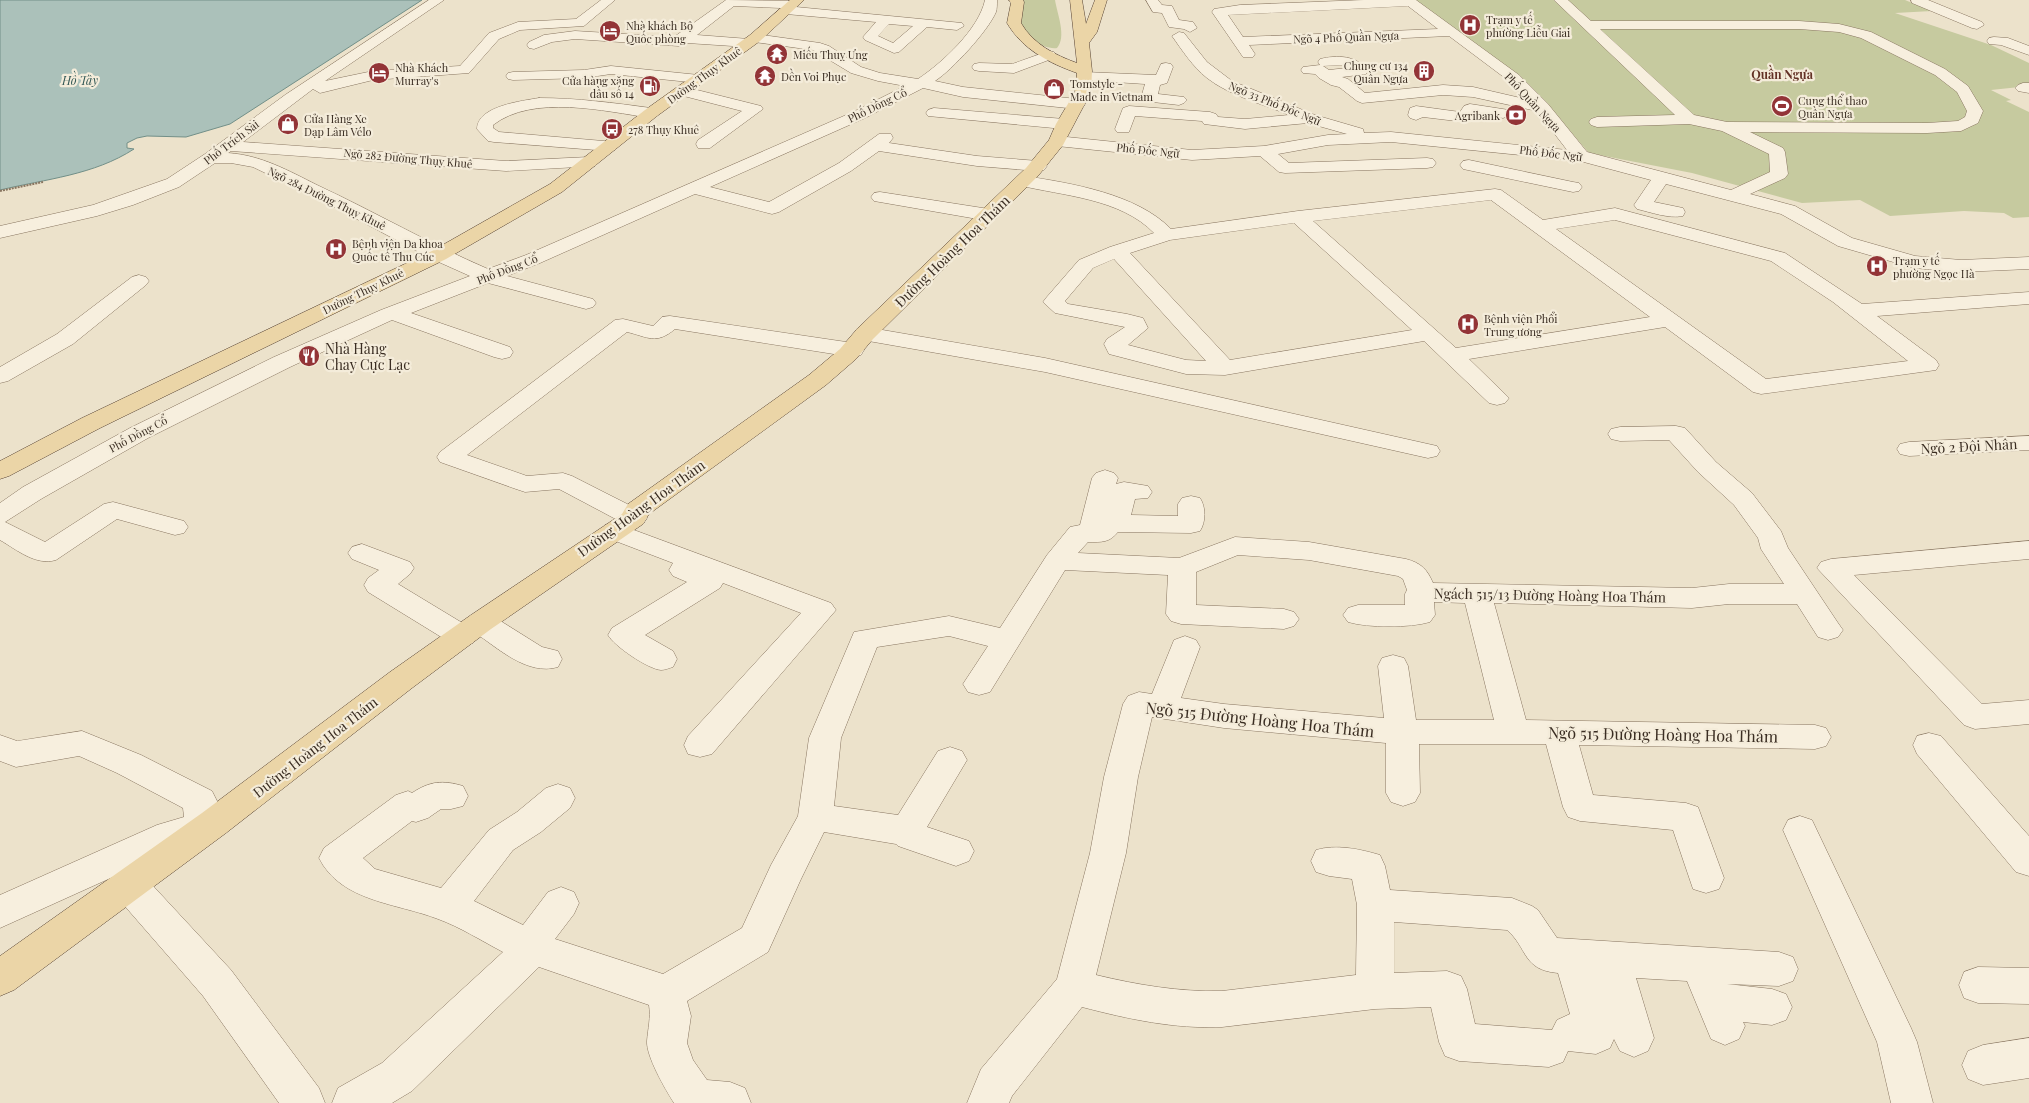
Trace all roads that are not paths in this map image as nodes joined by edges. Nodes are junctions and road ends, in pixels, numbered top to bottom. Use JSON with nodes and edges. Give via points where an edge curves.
{"nodes":[{"id":1,"x":438,"y":0,"type":"edge"},
{"id":2,"x":609,"y":0,"type":"edge"},
{"id":3,"x":624,"y":0,"type":"edge"},
{"id":4,"x":991,"y":0,"type":"edge"},
{"id":5,"x":1014,"y":0,"type":"edge"},
{"id":6,"x":1076,"y":0,"type":"edge"},
{"id":7,"x":1101,"y":0,"type":"edge"},
{"id":8,"x":1152,"y":0,"type":"edge"},
{"id":9,"x":1223,"y":0,"type":"edge"},
{"id":10,"x":1560,"y":0,"type":"edge"},
{"id":11,"x":1917,"y":0,"type":"edge"},
{"id":12,"x":733,"y":1,"type":"edge"},
{"id":13,"x":1409,"y":1,"type":"edge"},
{"id":14,"x":1354,"y":2,"type":"edge"},
{"id":15,"x":791,"y":5,"type":"edge"},
{"id":16,"x":1240,"y":9,"type":"junction"},
{"id":17,"x":886,"y":19,"type":"junction"},
{"id":18,"x":924,"y":23,"type":"junction"},
{"id":19,"x":1977,"y":24,"type":"dead end"},
{"id":20,"x":1587,"y":25,"type":"junction"},
{"id":21,"x":957,"y":26,"type":"dead end"},
{"id":22,"x":1453,"y":32,"type":"junction"},
{"id":23,"x":575,"y":35,"type":"junction"},
{"id":24,"x":683,"y":38,"type":"junction"},
{"id":25,"x":752,"y":40,"type":"junction"},
{"id":26,"x":1239,"y":41,"type":"junction"},
{"id":27,"x":1994,"y":41,"type":"dead end"},
{"id":28,"x":1082,"y":42,"type":"junction"},
{"id":29,"x":534,"y":45,"type":"dead end"},
{"id":30,"x":894,"y":49,"type":"junction"},
{"id":31,"x":2029,"y":51,"type":"edge"},
{"id":32,"x":1248,"y":54,"type":"dead end"},
{"id":33,"x":1049,"y":55,"type":"junction"},
{"id":34,"x":874,"y":67,"type":"dead end"},
{"id":35,"x":979,"y":67,"type":"dead end"},
{"id":36,"x":1166,"y":67,"type":"dead end"},
{"id":37,"x":696,"y":72,"type":"junction"},
{"id":38,"x":1084,"y":73,"type":"junction"},
{"id":39,"x":1303,"y":74,"type":"dead end"},
{"id":40,"x":513,"y":76,"type":"dead end"},
{"id":41,"x":1154,"y":80,"type":"junction"},
{"id":42,"x":920,"y":84,"type":"junction"},
{"id":43,"x":681,"y":91,"type":"junction"},
{"id":44,"x":290,"y":98,"type":"junction"},
{"id":45,"x":1198,"y":101,"type":"dead end"},
{"id":46,"x":1228,"y":102,"type":"dead end"},
{"id":47,"x":1267,"y":102,"type":"junction"},
{"id":48,"x":1077,"y":104,"type":"junction"},
{"id":49,"x":1546,"y":112,"type":"junction"},
{"id":50,"x":651,"y":113,"type":"junction"},
{"id":51,"x":934,"y":113,"type":"dead end"},
{"id":52,"x":1416,"y":115,"type":"dead end"},
{"id":53,"x":1308,"y":118,"type":"junction"},
{"id":54,"x":1689,"y":119,"type":"junction"},
{"id":55,"x":1596,"y":122,"type":"dead end"},
{"id":56,"x":1727,"y":127,"type":"junction"},
{"id":57,"x":1123,"y":129,"type":"dead end"},
{"id":58,"x":1061,"y":132,"type":"junction"},
{"id":59,"x":1391,"y":137,"type":"junction"},
{"id":60,"x":704,"y":144,"type":"dead end"},
{"id":61,"x":226,"y":146,"type":"junction"},
{"id":62,"x":609,"y":146,"type":"junction"},
{"id":63,"x":1264,"y":150,"type":"junction"},
{"id":64,"x":1543,"y":151,"type":"junction"},
{"id":65,"x":1581,"y":156,"type":"junction"},
{"id":66,"x":211,"y":158,"type":"junction"},
{"id":67,"x":589,"y":162,"type":"junction"},
{"id":68,"x":1427,"y":164,"type":"dead end"},
{"id":69,"x":1469,"y":165,"type":"dead end"},
{"id":70,"x":1031,"y":173,"type":"junction"},
{"id":71,"x":1662,"y":176,"type":"junction"},
{"id":72,"x":1524,"y":177,"type":"junction"},
{"id":73,"x":1573,"y":187,"type":"dead end"},
{"id":74,"x":691,"y":188,"type":"junction"},
{"id":75,"x":1734,"y":195,"type":"junction"},
{"id":76,"x":880,"y":197,"type":"dead end"},
{"id":77,"x":989,"y":215,"type":"junction"},
{"id":78,"x":1689,"y":215,"type":"dead end"},
{"id":79,"x":1298,"y":217,"type":"junction"},
{"id":80,"x":1541,"y":226,"type":"junction"},
{"id":81,"x":0,"y":232,"type":"edge"},
{"id":82,"x":1167,"y":235,"type":"junction"},
{"id":83,"x":1117,"y":251,"type":"junction"},
{"id":84,"x":438,"y":255,"type":"junction"},
{"id":85,"x":2029,"y":263,"type":"edge"},
{"id":86,"x":1997,"y":265,"type":"junction"},
{"id":87,"x":489,"y":277,"type":"junction"},
{"id":88,"x":139,"y":281,"type":"dead end"},
{"id":89,"x":2029,"y":286,"type":"edge"},
{"id":90,"x":2029,"y":298,"type":"edge"},
{"id":91,"x":344,"y":300,"type":"junction"},
{"id":92,"x":586,"y":303,"type":"dead end"},
{"id":93,"x":1857,"y":311,"type":"junction"},
{"id":94,"x":389,"y":313,"type":"junction"},
{"id":95,"x":1670,"y":320,"type":"junction"},
{"id":96,"x":1429,"y":334,"type":"junction"},
{"id":97,"x":859,"y":342,"type":"junction"},
{"id":98,"x":502,"y":352,"type":"dead end"},
{"id":99,"x":1452,"y":355,"type":"junction"},
{"id":100,"x":1225,"y":368,"type":"junction"},
{"id":101,"x":0,"y":376,"type":"edge"},
{"id":102,"x":1497,"y":398,"type":"dead end"},
{"id":103,"x":1620,"y":434,"type":"dead end"},
{"id":104,"x":2029,"y":443,"type":"edge"},
{"id":105,"x":1909,"y":449,"type":"dead end"},
{"id":106,"x":1428,"y":451,"type":"dead end"},
{"id":107,"x":0,"y":471,"type":"edge"},
{"id":108,"x":1105,"y":478,"type":"dead end"},
{"id":109,"x":1139,"y":492,"type":"dead end"},
{"id":110,"x":1191,"y":504,"type":"dead end"},
{"id":111,"x":0,"y":516,"type":"edge"},
{"id":112,"x":175,"y":527,"type":"dead end"},
{"id":113,"x":1103,"y":528,"type":"junction"},
{"id":114,"x":0,"y":529,"type":"edge"},
{"id":115,"x":617,"y":529,"type":"junction"},
{"id":116,"x":2029,"y":550,"type":"edge"},
{"id":117,"x":362,"y":553,"type":"dead end"},
{"id":118,"x":1057,"y":561,"type":"junction"},
{"id":119,"x":1182,"y":568,"type":"junction"},
{"id":120,"x":1422,"y":592,"type":"junction"},
{"id":121,"x":1477,"y":594,"type":"junction"},
{"id":122,"x":1805,"y":594,"type":"junction"},
{"id":123,"x":1358,"y":615,"type":"dead end"},
{"id":124,"x":1284,"y":619,"type":"dead end"},
{"id":125,"x":471,"y":629,"type":"junction"},
{"id":126,"x":1828,"y":630,"type":"dead end"},
{"id":127,"x":1007,"y":640,"type":"junction"},
{"id":128,"x":1184,"y":647,"type":"dead end"},
{"id":129,"x":547,"y":659,"type":"dead end"},
{"id":130,"x":662,"y":659,"type":"dead end"},
{"id":131,"x":1393,"y":666,"type":"dead end"},
{"id":132,"x":979,"y":684,"type":"dead end"},
{"id":133,"x":1160,"y":706,"type":"junction"},
{"id":134,"x":2029,"y":712,"type":"edge"},
{"id":135,"x":1513,"y":731,"type":"junction"},
{"id":136,"x":1402,"y":732,"type":"junction"},
{"id":137,"x":1559,"y":732,"type":"junction"},
{"id":138,"x":1815,"y":737,"type":"dead end"},
{"id":139,"x":700,"y":745,"type":"dead end"},
{"id":140,"x":1929,"y":745,"type":"dead end"},
{"id":141,"x":0,"y":748,"type":"edge"},
{"id":142,"x":950,"y":760,"type":"dead end"},
{"id":143,"x":1403,"y":793,"type":"dead end"},
{"id":144,"x":451,"y":796,"type":"dead end"},
{"id":145,"x":558,"y":798,"type":"dead end"},
{"id":146,"x":814,"y":818,"type":"junction"},
{"id":147,"x":214,"y":823,"type":"junction"},
{"id":148,"x":1800,"y":830,"type":"dead end"},
{"id":149,"x":907,"y":831,"type":"junction"},
{"id":150,"x":956,"y":851,"type":"dead end"},
{"id":151,"x":2029,"y":860,"type":"edge"},
{"id":152,"x":1329,"y":861,"type":"dead end"},
{"id":153,"x":1706,"y":878,"type":"dead end"},
{"id":154,"x":129,"y":885,"type":"junction"},
{"id":155,"x":561,"y":903,"type":"dead end"},
{"id":156,"x":448,"y":906,"type":"junction"},
{"id":157,"x":1375,"y":906,"type":"junction"},
{"id":158,"x":0,"y":912,"type":"edge"},
{"id":159,"x":533,"y":948,"type":"junction"},
{"id":160,"x":1573,"y":958,"type":"junction"},
{"id":161,"x":1612,"y":960,"type":"junction"},
{"id":162,"x":1700,"y":965,"type":"junction"},
{"id":163,"x":1779,"y":969,"type":"dead end"},
{"id":164,"x":0,"y":978,"type":"edge"},
{"id":165,"x":1978,"y":985,"type":"dead end"},
{"id":166,"x":2029,"y":986,"type":"edge"},
{"id":167,"x":1074,"y":987,"type":"junction"},
{"id":168,"x":1375,"y":991,"type":"junction"},
{"id":169,"x":666,"y":993,"type":"junction"},
{"id":170,"x":1772,"y":1007,"type":"dead end"},
{"id":171,"x":1634,"y":1038,"type":"dead end"},
{"id":172,"x":2029,"y":1058,"type":"edge"},
{"id":173,"x":1983,"y":1065,"type":"dead end"},
{"id":174,"x":706,"y":1102,"type":"edge"},
{"id":175,"x":304,"y":1103,"type":"edge"},
{"id":176,"x":354,"y":1103,"type":"edge"},
{"id":177,"x":988,"y":1103,"type":"edge"},
{"id":178,"x":1912,"y":1103,"type":"edge"}],
"edges":[{"from":1,"to":44,"type":"street","name":"Phố Trích Sài"},
{"from":2,"to":44,"type":"street","via":[[579,23],[518,26],[494,36],[464,70],[368,75],[338,81]]},
{"from":3,"to":23,"type":"street"},
{"from":4,"to":42,"type":"street","name":"Phố Đồng Cổ","via":[[989,12],[970,38],[937,73]]},
{"from":5,"to":33,"type":"main road","via":[[1018,2],[1014,23],[1017,30]]},
{"from":6,"to":28,"type":"main road","name":"Đường Hoàng Hoa Thám"},
{"from":7,"to":28,"type":"main road","via":[[1089,36]]},
{"from":8,"to":47,"type":"street","name":"Ngõ 33 Phố Đốc Ngữ","via":[[1158,9],[1166,9],[1174,24],[1188,25],[1184,32],[1213,75]]},
{"from":9,"to":16,"type":"street"},
{"from":10,"to":20,"type":"street"},
{"from":11,"to":19,"type":"street"},
{"from":12,"to":15,"type":"street"},
{"from":12,"to":24,"type":"street"},
{"from":13,"to":14,"type":"street"},
{"from":13,"to":22,"type":"street","name":"Phố Quần Ngựa"},
{"from":14,"to":16,"type":"street"},
{"from":15,"to":17,"type":"street"},
{"from":15,"to":25,"type":"main road","name":"Đường Thụy Khuê"},
{"from":16,"to":26,"type":"street","via":[[1218,12]]},
{"from":17,"to":18,"type":"street"},
{"from":17,"to":30,"type":"street","via":[[870,36]]},
{"from":18,"to":21,"type":"street"},
{"from":18,"to":30,"type":"street"},
{"from":20,"to":54,"type":"street"},
{"from":20,"to":56,"type":"street","via":[[1799,25],[1839,28],[1866,35],[1940,72],[1963,89],[1975,112],[1972,120],[1961,126]]},
{"from":22,"to":26,"type":"street","name":"Ngõ 4 Phố Quần Ngựa"},
{"from":22,"to":49,"type":"street","name":"Phố Quần Ngựa","via":[[1514,78]]},
{"from":23,"to":24,"type":"street","via":[[679,42]]},
{"from":23,"to":29,"type":"street","via":[[550,38]]},
{"from":24,"to":25,"type":"street"},
{"from":25,"to":37,"type":"main road","name":"Đường Thụy Khuê","via":[[715,66]]},
{"from":25,"to":42,"type":"street","via":[[815,46],[856,70]]},
{"from":26,"to":32,"type":"street"},
{"from":27,"to":31,"type":"street"},
{"from":28,"to":38,"type":"main road","name":"Đường Hoàng Hoa Thám"},
{"from":30,"to":34,"type":"street"},
{"from":33,"to":35,"type":"street","via":[[1014,69]]},
{"from":33,"to":38,"type":"main road"},
{"from":36,"to":41,"type":"street","via":[[1162,80]]},
{"from":37,"to":40,"type":"street","via":[[610,70]]},
{"from":37,"to":43,"type":"main road","name":"Đường Thụy Khuê"},
{"from":38,"to":41,"type":"street"},
{"from":38,"to":48,"type":"main road","name":"Đường Hoàng Hoa Thám","via":[[1083,92]]},
{"from":39,"to":49,"type":"street","via":[[1326,68],[1336,82],[1343,82],[1362,98],[1451,90],[1474,92]]},
{"from":41,"to":45,"type":"street","via":[[1149,98]]},
{"from":42,"to":48,"type":"street","via":[[963,92]]},
{"from":42,"to":74,"type":"street","name":"Phố Đồng Cổ","via":[[859,115]]},
{"from":43,"to":50,"type":"main road","name":"Đường Thụy Khuê"},
{"from":43,"to":60,"type":"street","via":[[755,109]]},
{"from":44,"to":61,"type":"street","name":"Phố Trích Sài"},
{"from":46,"to":47,"type":"street"},
{"from":47,"to":53,"type":"street","name":"Ngõ 33 Phố Đốc Ngữ"},
{"from":48,"to":58,"type":"main road","name":"Đường Hoàng Hoa Thám"},
{"from":49,"to":52,"type":"street","via":[[1470,109],[1465,117],[1416,111]]},
{"from":49,"to":65,"type":"street","name":"Phố Quần Ngựa"},
{"from":50,"to":62,"type":"main road","name":"Đường Thụy Khuê"},
{"from":50,"to":62,"type":"street","via":[[540,102],[509,108],[490,116],[485,123],[485,129],[494,137]]},
{"from":51,"to":58,"type":"street","name":"Phố Đốc Ngữ"},
{"from":53,"to":57,"type":"street","via":[[1245,124],[1210,121],[1210,117],[1129,111]]},
{"from":53,"to":59,"type":"street","name":"Ngõ 33 Phố Đốc Ngữ","via":[[1352,131]]},
{"from":54,"to":55,"type":"street"},
{"from":54,"to":56,"type":"street"},
{"from":56,"to":75,"type":"street","via":[[1777,152],[1779,174]]},
{"from":58,"to":63,"type":"street","name":"Phố Đốc Ngữ","via":[[1192,154]]},
{"from":58,"to":70,"type":"main road","name":"Đường Hoàng Hoa Thám"},
{"from":59,"to":63,"type":"street","name":"Phố Đốc Ngữ","via":[[1328,140]]},
{"from":59,"to":64,"type":"street","name":"Phố Đốc Ngữ"},
{"from":61,"to":66,"type":"street","name":"Phố Trích Sài"},
{"from":61,"to":67,"type":"street","name":"Ngõ 282 Đường Thụy Khuê","via":[[506,166]]},
{"from":62,"to":67,"type":"main road","name":"Đường Thụy Khuê"},
{"from":63,"to":68,"type":"street","via":[[1285,168]]},
{"from":64,"to":65,"type":"street","name":"Phố Đốc Ngữ"},
{"from":64,"to":72,"type":"street"},
{"from":65,"to":71,"type":"street","name":"Phố Đốc Ngữ"},
{"from":66,"to":81,"type":"street","name":"Phố Trích Sài","via":[[173,183],[127,201]]},
{"from":66,"to":84,"type":"street","name":"Ngõ 284 Đường Thụy Khuê","via":[[231,158],[258,164],[329,197]]},
{"from":67,"to":84,"type":"main road","name":"Đường Thụy Khuê","via":[[556,188]]},
{"from":69,"to":72,"type":"street"},
{"from":70,"to":74,"type":"street","via":[[880,142],[772,208]]},
{"from":70,"to":77,"type":"main road","name":"Đường Hoàng Hoa Thám"},
{"from":70,"to":82,"type":"street","via":[[1046,184],[1118,204],[1147,217]]},
{"from":71,"to":75,"type":"street","name":"Phố Đốc Ngữ"},
{"from":71,"to":78,"type":"street","via":[[1643,205]]},
{"from":72,"to":73,"type":"street"},
{"from":74,"to":87,"type":"street","name":"Phố Đồng Cổ"},
{"from":75,"to":86,"type":"street","name":"Phố Đốc Ngữ","via":[[1788,210],[1845,242],[1879,253],[1914,262]]},
{"from":76,"to":77,"type":"street"},
{"from":77,"to":97,"type":"main road","name":"Đường Hoàng Hoa Thám"},
{"from":79,"to":80,"type":"street","via":[[1494,194]]},
{"from":79,"to":82,"type":"street"},
{"from":79,"to":96,"type":"street"},
{"from":80,"to":93,"type":"street","via":[[1615,214],[1778,257]]},
{"from":80,"to":95,"type":"street"},
{"from":82,"to":83,"type":"street"},
{"from":83,"to":100,"type":"street"},
{"from":83,"to":100,"type":"street","via":[[1086,264],[1053,302],[1056,306],[1135,323],[1137,328],[1115,344],[1117,349],[1186,367]]},
{"from":84,"to":87,"type":"street","name":"Ngõ 284 Đường Thụy Khuê"},
{"from":84,"to":91,"type":"main road","name":"Đường Thụy Khuê"},
{"from":85,"to":86,"type":"street","name":"Phố Đốc Ngữ"},
{"from":86,"to":89,"type":"street"},
{"from":87,"to":92,"type":"street","name":"Ngõ 284 Đường Thụy Khuê"},
{"from":87,"to":94,"type":"street","name":"Phố Đồng Cổ"},
{"from":88,"to":101,"type":"street","via":[[65,339]]},
{"from":90,"to":93,"type":"street"},
{"from":91,"to":94,"type":"street"},
{"from":91,"to":107,"type":"main road","name":"Đường Thụy Khuê"},
{"from":93,"to":95,"type":"street","via":[[1928,365],[1761,387]]},
{"from":94,"to":98,"type":"street"},
{"from":94,"to":111,"type":"street","name":"Phố Đồng Cổ","via":[[139,433],[32,493]]},
{"from":95,"to":99,"type":"street"},
{"from":96,"to":99,"type":"street"},
{"from":96,"to":100,"type":"street"},
{"from":97,"to":106,"type":"street","via":[[1045,365]]},
{"from":97,"to":115,"type":"main road","name":"Đường Hoàng Hoa Thám","via":[[791,400],[637,510]]},
{"from":97,"to":115,"type":"street","via":[[670,322],[657,333],[624,325],[449,458],[525,484],[564,481]]},
{"from":99,"to":102,"type":"street"},
{"from":103,"to":122,"type":"street","via":[[1676,433],[1707,468],[1743,499],[1771,537],[1775,550]]},
{"from":104,"to":105,"type":"street","name":"Ngõ 2 Đội Nhân"},
{"from":108,"to":113,"type":"street"},
{"from":109,"to":113,"type":"street","via":[[1124,490]]},
{"from":110,"to":113,"type":"street","via":[[1191,525]]},
{"from":112,"to":114,"type":"street","via":[[113,510],[46,554]]},
{"from":113,"to":118,"type":"street","via":[[1080,533]]},
{"from":115,"to":125,"type":"main road","name":"Đường Hoàng Hoa Thám"},
{"from":115,"to":130,"type":"street","via":[[710,581],[623,634]]},
{"from":115,"to":139,"type":"street","via":[[821,610]]},
{"from":116,"to":134,"type":"street","via":[[1831,568],[1975,716]]},
{"from":117,"to":125,"type":"street","via":[[400,568],[378,585]]},
{"from":118,"to":119,"type":"street","name":"Ngách 515/13 Đường Hoàng Hoa Thám"},
{"from":118,"to":127,"type":"street"},
{"from":119,"to":120,"type":"street","name":"Ngách 515/13 Đường Hoàng Hoa Thám","via":[[1235,546],[1310,551],[1406,568],[1415,574]]},
{"from":119,"to":124,"type":"street","via":[[1181,614]]},
{"from":120,"to":121,"type":"street","name":"Ngách 515/13 Đường Hoàng Hoa Thám"},
{"from":120,"to":123,"type":"street","via":[[1419,594],[1420,615]]},
{"from":121,"to":122,"type":"street","name":"Ngách 515/13 Đường Hoàng Hoa Thám","via":[[1692,598],[1729,594]]},
{"from":121,"to":135,"type":"street"},
{"from":122,"to":126,"type":"street"},
{"from":125,"to":129,"type":"street"},
{"from":125,"to":147,"type":"main road","name":"Đường Hoàng Hoa Thám"},
{"from":127,"to":132,"type":"street"},
{"from":127,"to":146,"type":"street","via":[[939,625],[915,633],[864,639],[825,738]]},
{"from":128,"to":133,"type":"street","via":[[1170,690]]},
{"from":131,"to":136,"type":"street"},
{"from":133,"to":136,"type":"street","name":"Ngõ 515 Đường Hoàng Hoa Thám","via":[[1224,716]]},
{"from":133,"to":167,"type":"street","name":"Ngõ 515 Đường Hoàng Hoa Thám","via":[[1139,704],[1121,777],[1108,853]]},
{"from":135,"to":136,"type":"street","name":"Ngõ 515 Đường Hoàng Hoa Thám"},
{"from":135,"to":137,"type":"street","name":"Ngõ 515 Đường Hoàng Hoa Thám"},
{"from":136,"to":143,"type":"street"},
{"from":137,"to":138,"type":"street","name":"Ngõ 515 Đường Hoàng Hoa Thám"},
{"from":137,"to":153,"type":"street","via":[[1580,807],[1686,817]]},
{"from":140,"to":151,"type":"street"},
{"from":141,"to":147,"type":"street","via":[[16,754],[82,743],[200,801],[201,817]]},
{"from":142,"to":149,"type":"street"},
{"from":144,"to":156,"type":"street","via":[[435,794],[416,808],[408,805],[337,858],[364,882]]},
{"from":145,"to":156,"type":"street","via":[[501,840]]},
{"from":146,"to":149,"type":"street"},
{"from":146,"to":169,"type":"street","via":[[755,940]]},
{"from":147,"to":154,"type":"main road","name":"Đường Hoàng Hoa Thám"},
{"from":147,"to":158,"type":"street","via":[[169,835]]},
{"from":148,"to":178,"type":"street","via":[[1897,1042]]},
{"from":149,"to":150,"type":"street","via":[[910,836]]},
{"from":152,"to":157,"type":"street","via":[[1367,866]]},
{"from":154,"to":164,"type":"main road","name":"Đường Hoàng Hoa Thám"},
{"from":154,"to":175,"type":"street","via":[[217,983]]},
{"from":155,"to":159,"type":"street","via":[[539,931]]},
{"from":156,"to":159,"type":"street"},
{"from":157,"to":160,"type":"street","via":[[1512,914],[1528,924],[1545,953]]},
{"from":157,"to":168,"type":"street"},
{"from":159,"to":169,"type":"street"},
{"from":159,"to":176,"type":"street","via":[[397,1077]]},
{"from":160,"to":161,"type":"street"},
{"from":160,"to":168,"type":"street","via":[[1596,1035],[1560,1040],[1459,1042],[1447,989]]},
{"from":161,"to":162,"type":"street"},
{"from":161,"to":171,"type":"street"},
{"from":162,"to":163,"type":"street"},
{"from":162,"to":170,"type":"street","via":[[1720,1013]]},
{"from":165,"to":166,"type":"street"},
{"from":167,"to":168,"type":"street","via":[[1130,1002],[1197,1010]]},
{"from":167,"to":177,"type":"street","name":"Ngõ 515 Đường Hoàng Hoa Thám","via":[[996,1083]]},
{"from":169,"to":174,"type":"street","via":[[672,1016],[667,1042],[677,1072]]},
{"from":172,"to":173,"type":"street"}]}
